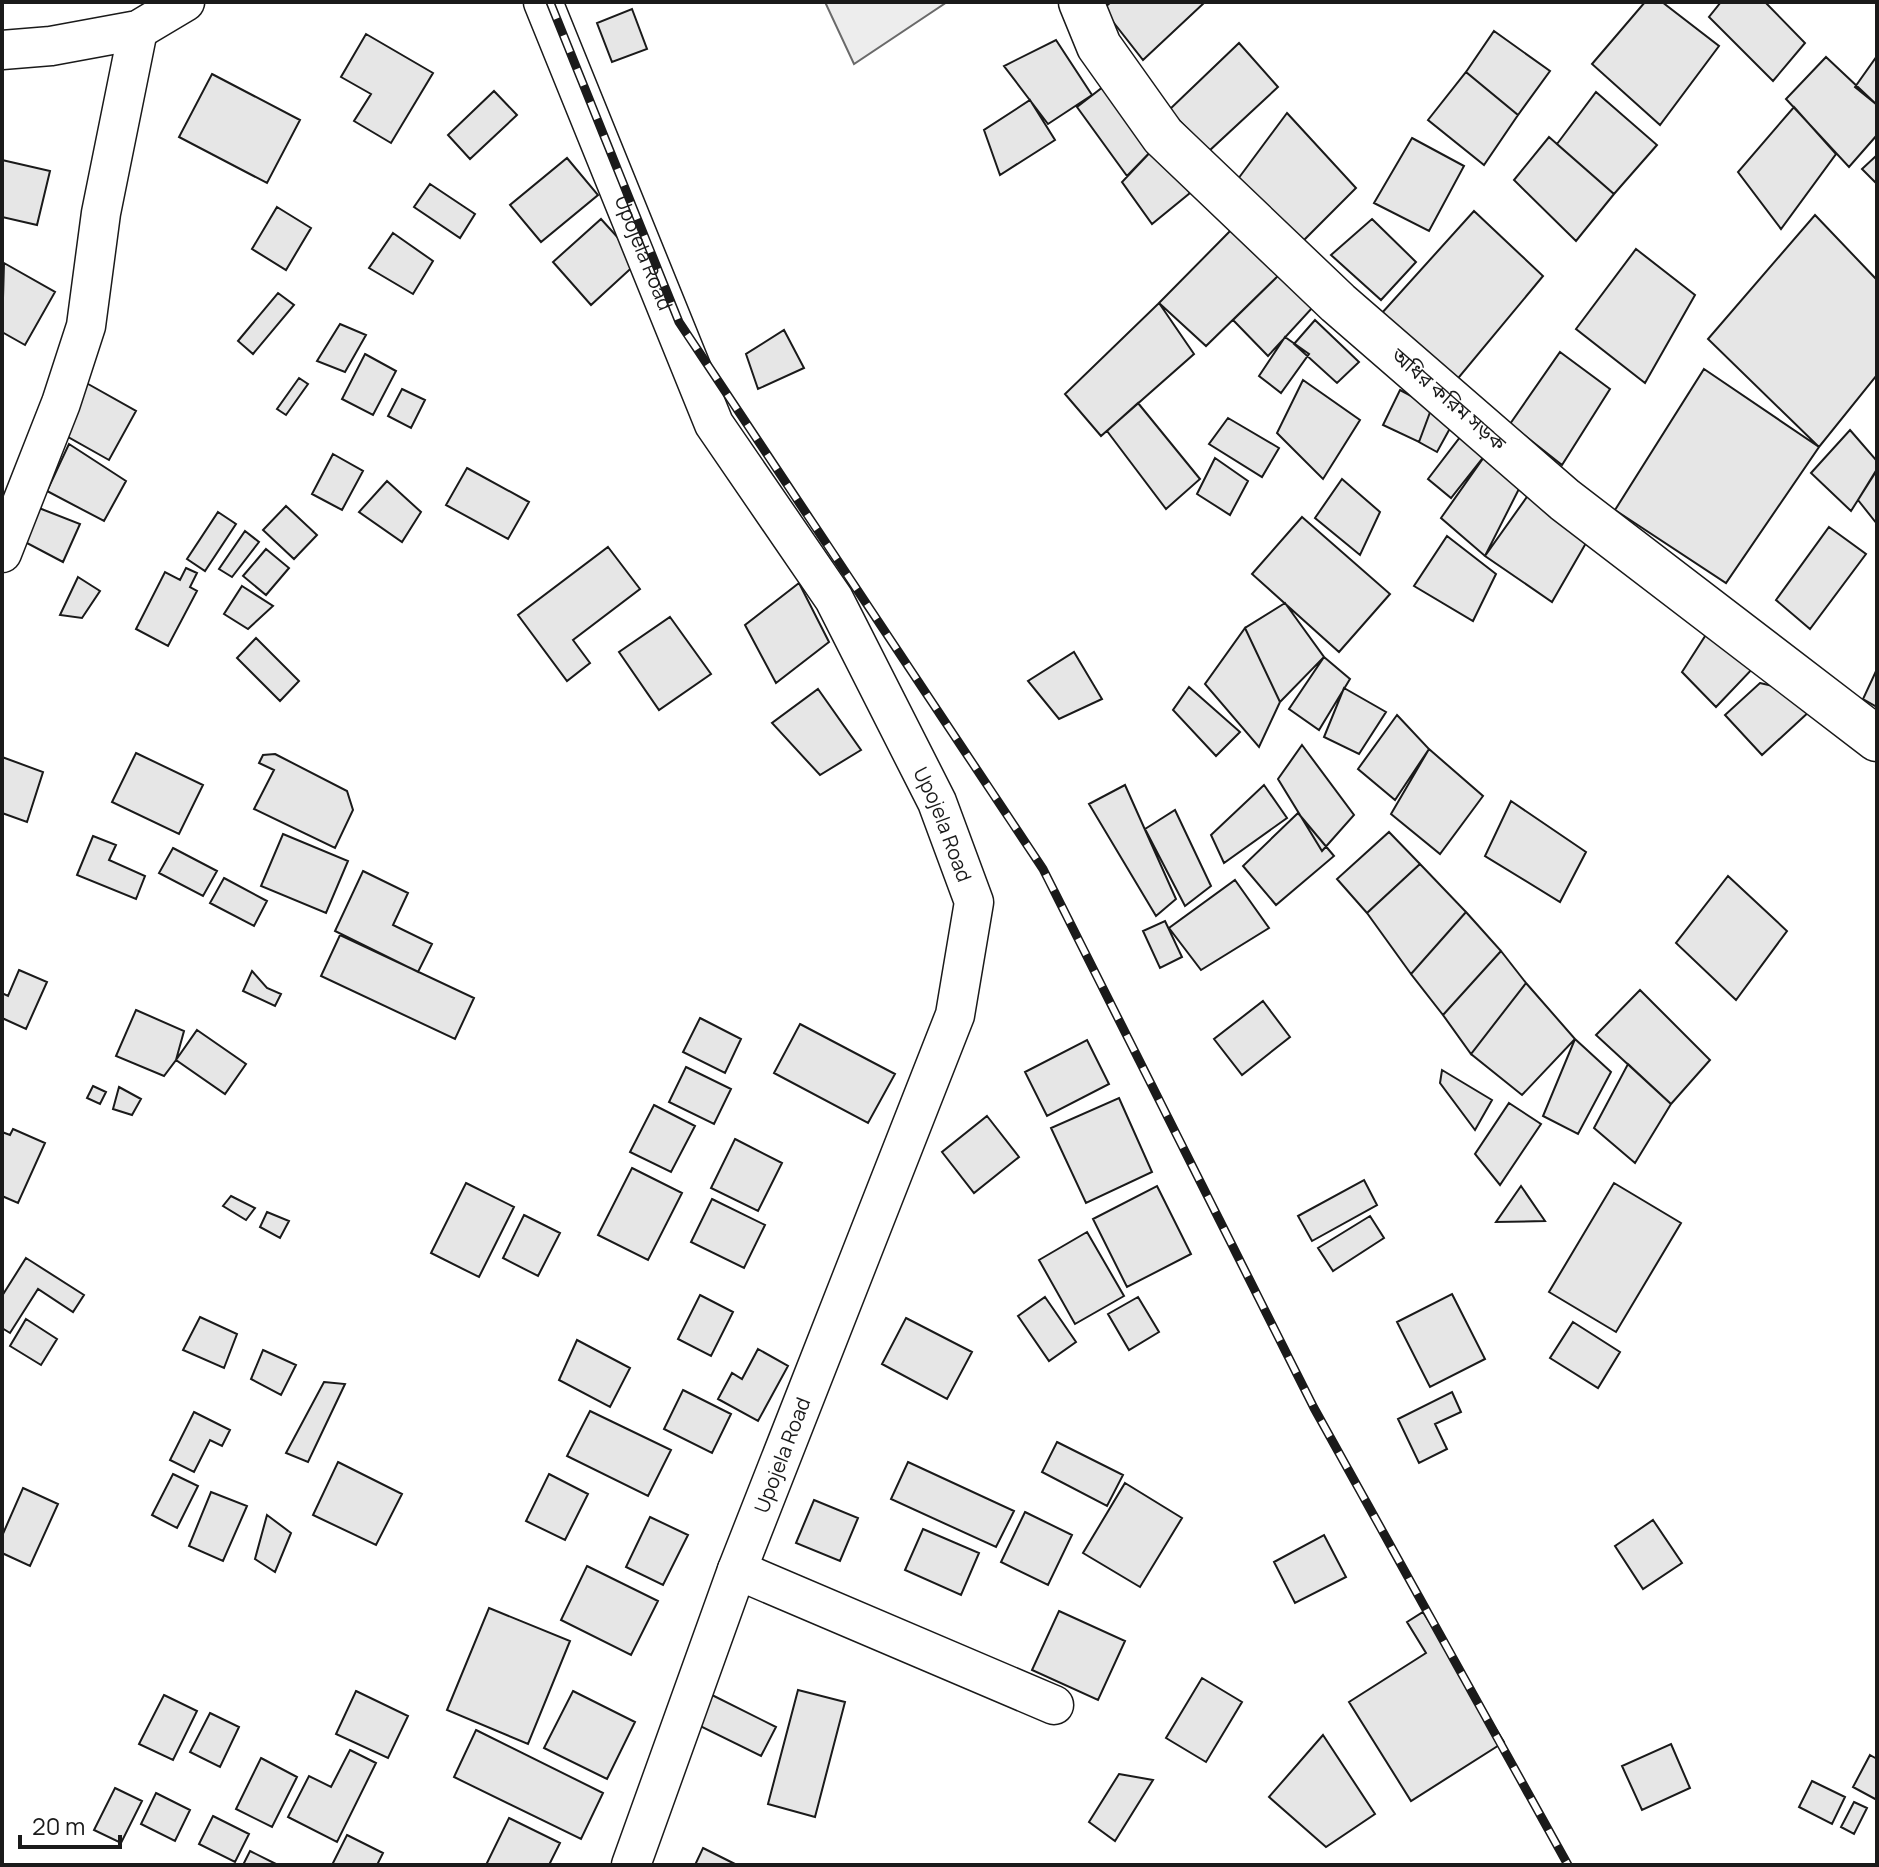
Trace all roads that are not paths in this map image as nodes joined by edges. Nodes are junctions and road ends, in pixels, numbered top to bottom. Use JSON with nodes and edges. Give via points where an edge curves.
{"nodes":[{"id":1,"x":185,"y":2,"type":"edge"},
{"id":2,"x":543,"y":2,"type":"edge"},
{"id":3,"x":1081,"y":2,"type":"edge"},
{"id":4,"x":138,"y":30,"type":"junction"},
{"id":5,"x":2,"y":50,"type":"edge"},
{"id":6,"x":2,"y":553,"type":"edge"},
{"id":7,"x":1877,"y":739,"type":"edge"},
{"id":8,"x":737,"y":1570,"type":"junction"},
{"id":9,"x":1054,"y":1705,"type":"dead end"},
{"id":10,"x":631,"y":1865,"type":"edge"}],
"edges":[{"from":1,"to":4,"type":"street"},
{"from":2,"to":8,"type":"street","name":"Upojela Road","via":[[714,424],[834,599],[937,802],[974,902],[955,1015]]},
{"from":3,"to":7,"type":"main road","name":"অধির করিম সড়ক","via":[[1099,46],[1163,136],[1338,303],[1565,500]]},
{"from":4,"to":5,"type":"street"},
{"from":4,"to":6,"type":"street","via":[[101,213],[86,326]]},
{"from":8,"to":9,"type":"street"},
{"from":8,"to":10,"type":"street","name":"Upojela Road"}]}
